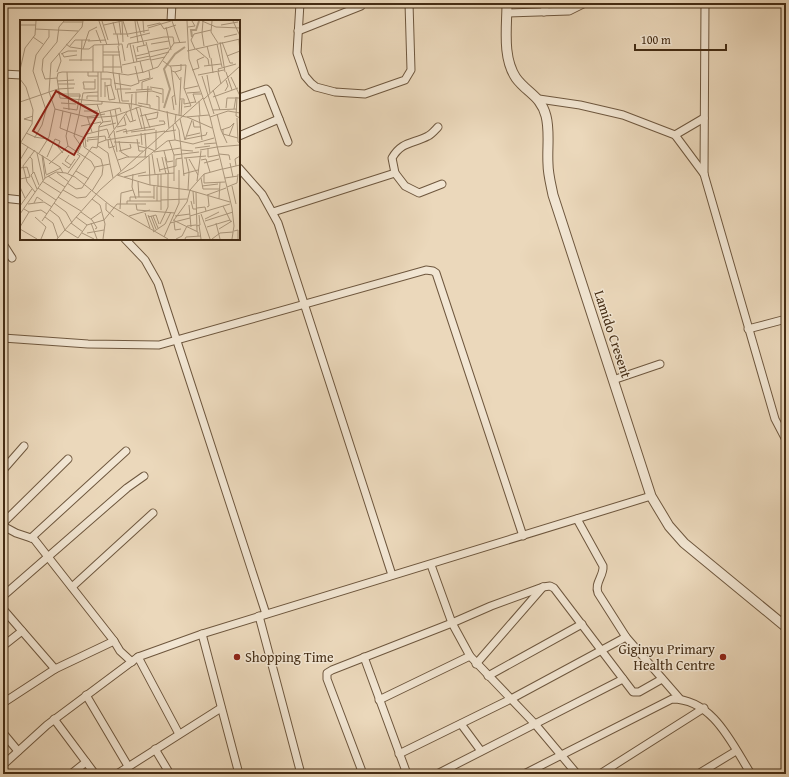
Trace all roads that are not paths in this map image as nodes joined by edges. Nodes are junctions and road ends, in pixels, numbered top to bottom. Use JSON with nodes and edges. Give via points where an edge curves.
{"nodes":[{"id":1,"x":172,"y":3,"type":"edge"},
{"id":2,"x":300,"y":3,"type":"edge"},
{"id":3,"x":409,"y":3,"type":"edge"},
{"id":4,"x":508,"y":3,"type":"edge"},
{"id":5,"x":546,"y":3,"type":"edge"},
{"id":6,"x":585,"y":3,"type":"edge"},
{"id":7,"x":705,"y":3,"type":"edge"},
{"id":8,"x":361,"y":6,"type":"dead end"},
{"id":9,"x":544,"y":12,"type":"junction"},
{"id":10,"x":507,"y":13,"type":"junction"},
{"id":11,"x":171,"y":20,"type":"edge"},
{"id":12,"x":298,"y":31,"type":"junction"},
{"id":13,"x":3,"y":74,"type":"edge"},
{"id":14,"x":20,"y":75,"type":"edge"},
{"id":15,"x":240,"y":98,"type":"edge"},
{"id":16,"x":539,"y":99,"type":"junction"},
{"id":17,"x":704,"y":118,"type":"junction"},
{"id":18,"x":279,"y":119,"type":"junction"},
{"id":19,"x":438,"y":127,"type":"dead end"},
{"id":20,"x":676,"y":135,"type":"junction"},
{"id":21,"x":240,"y":136,"type":"edge"},
{"id":22,"x":288,"y":142,"type":"dead end"},
{"id":23,"x":240,"y":169,"type":"edge"},
{"id":24,"x":395,"y":173,"type":"junction"},
{"id":25,"x":704,"y":174,"type":"junction"},
{"id":26,"x":442,"y":184,"type":"dead end"},
{"id":27,"x":3,"y":198,"type":"edge"},
{"id":28,"x":20,"y":200,"type":"edge"},
{"id":29,"x":273,"y":212,"type":"junction"},
{"id":30,"x":126,"y":240,"type":"edge"},
{"id":31,"x":3,"y":244,"type":"edge"},
{"id":32,"x":12,"y":258,"type":"dead end"},
{"id":33,"x":305,"y":303,"type":"junction"},
{"id":34,"x":786,"y":319,"type":"edge"},
{"id":35,"x":748,"y":329,"type":"junction"},
{"id":36,"x":3,"y":338,"type":"edge"},
{"id":37,"x":178,"y":341,"type":"junction"},
{"id":38,"x":660,"y":364,"type":"dead end"},
{"id":39,"x":614,"y":380,"type":"junction"},
{"id":40,"x":786,"y":440,"type":"edge"},
{"id":41,"x":24,"y":446,"type":"dead end"},
{"id":42,"x":126,"y":451,"type":"dead end"},
{"id":43,"x":68,"y":459,"type":"dead end"},
{"id":44,"x":3,"y":470,"type":"edge"},
{"id":45,"x":144,"y":476,"type":"dead end"},
{"id":46,"x":651,"y":496,"type":"junction"},
{"id":47,"x":153,"y":513,"type":"dead end"},
{"id":48,"x":577,"y":519,"type":"junction"},
{"id":49,"x":3,"y":524,"type":"edge"},
{"id":50,"x":523,"y":536,"type":"junction"},
{"id":51,"x":31,"y":538,"type":"junction"},
{"id":52,"x":49,"y":558,"type":"junction"},
{"id":53,"x":431,"y":564,"type":"junction"},
{"id":54,"x":392,"y":575,"type":"junction"},
{"id":55,"x":72,"y":587,"type":"junction"},
{"id":56,"x":543,"y":587,"type":"junction"},
{"id":57,"x":3,"y":596,"type":"edge"},
{"id":58,"x":3,"y":609,"type":"edge"},
{"id":59,"x":263,"y":615,"type":"junction"},
{"id":60,"x":452,"y":623,"type":"junction"},
{"id":61,"x":582,"y":624,"type":"junction"},
{"id":62,"x":786,"y":627,"type":"edge"},
{"id":63,"x":22,"y":631,"type":"junction"},
{"id":64,"x":202,"y":634,"type":"junction"},
{"id":65,"x":626,"y":637,"type":"junction"},
{"id":66,"x":114,"y":641,"type":"junction"},
{"id":67,"x":3,"y":646,"type":"edge"},
{"id":68,"x":603,"y":651,"type":"junction"},
{"id":69,"x":470,"y":656,"type":"junction"},
{"id":70,"x":138,"y":657,"type":"junction"},
{"id":71,"x":364,"y":657,"type":"junction"},
{"id":72,"x":132,"y":662,"type":"junction"},
{"id":73,"x":476,"y":664,"type":"junction"},
{"id":74,"x":56,"y":670,"type":"junction"},
{"id":75,"x":488,"y":676,"type":"junction"},
{"id":76,"x":623,"y":679,"type":"junction"},
{"id":77,"x":662,"y":679,"type":"junction"},
{"id":78,"x":86,"y":695,"type":"junction"},
{"id":79,"x":511,"y":699,"type":"junction"},
{"id":80,"x":680,"y":699,"type":"junction"},
{"id":81,"x":379,"y":700,"type":"junction"},
{"id":82,"x":3,"y":703,"type":"edge"},
{"id":83,"x":221,"y":708,"type":"junction"},
{"id":84,"x":704,"y":708,"type":"junction"},
{"id":85,"x":54,"y":719,"type":"junction"},
{"id":86,"x":461,"y":724,"type":"junction"},
{"id":87,"x":535,"y":724,"type":"junction"},
{"id":88,"x":3,"y":733,"type":"edge"},
{"id":89,"x":179,"y":734,"type":"junction"},
{"id":90,"x":155,"y":749,"type":"junction"},
{"id":91,"x":18,"y":751,"type":"junction"},
{"id":92,"x":736,"y":751,"type":"junction"},
{"id":93,"x":481,"y":752,"type":"junction"},
{"id":94,"x":399,"y":754,"type":"junction"},
{"id":95,"x":562,"y":754,"type":"junction"},
{"id":96,"x":86,"y":762,"type":"junction"},
{"id":97,"x":3,"y":765,"type":"edge"},
{"id":98,"x":128,"y":766,"type":"junction"},
{"id":99,"x":71,"y":774,"type":"edge"},
{"id":100,"x":95,"y":774,"type":"edge"},
{"id":101,"x":117,"y":774,"type":"edge"},
{"id":102,"x":170,"y":774,"type":"edge"},
{"id":103,"x":239,"y":774,"type":"edge"},
{"id":104,"x":301,"y":774,"type":"edge"},
{"id":105,"x":363,"y":774,"type":"edge"},
{"id":106,"x":407,"y":774,"type":"edge"},
{"id":107,"x":437,"y":774,"type":"edge"},
{"id":108,"x":524,"y":774,"type":"edge"},
{"id":109,"x":577,"y":774,"type":"edge"},
{"id":110,"x":600,"y":774,"type":"edge"},
{"id":111,"x":698,"y":774,"type":"edge"},
{"id":112,"x":751,"y":774,"type":"edge"}],
"edges":[{"from":1,"to":11,"type":"street"},
{"from":2,"to":12,"type":"street"},
{"from":3,"to":12,"type":"street","via":[[409,75],[405,80],[371,92],[335,92],[311,83],[305,76],[297,53]]},
{"from":4,"to":10,"type":"street","name":"Lamido Cresent"},
{"from":5,"to":9,"type":"street"},
{"from":6,"to":9,"type":"street","via":[[570,11]]},
{"from":7,"to":17,"type":"street"},
{"from":8,"to":12,"type":"street"},
{"from":9,"to":10,"type":"street"},
{"from":10,"to":16,"type":"street","name":"Lamido Cresent","via":[[506,42],[509,61],[515,76]]},
{"from":13,"to":14,"type":"street"},
{"from":15,"to":18,"type":"street","via":[[266,90],[270,92]]},
{"from":16,"to":20,"type":"street","via":[[623,115]]},
{"from":16,"to":39,"type":"street","name":"Lamido Cresent","via":[[546,115],[548,166],[553,195]]},
{"from":17,"to":20,"type":"street"},
{"from":17,"to":25,"type":"street"},
{"from":18,"to":21,"type":"street"},
{"from":18,"to":22,"type":"street"},
{"from":19,"to":24,"type":"street","via":[[428,136],[405,144],[396,151],[392,158]]},
{"from":20,"to":25,"type":"street"},
{"from":23,"to":29,"type":"street","via":[[256,186]]},
{"from":24,"to":26,"type":"street","via":[[405,186],[419,193]]},
{"from":24,"to":29,"type":"street"},
{"from":25,"to":35,"type":"street"},
{"from":27,"to":28,"type":"street"},
{"from":29,"to":33,"type":"street"},
{"from":30,"to":37,"type":"street","via":[[145,260],[158,283]]},
{"from":31,"to":32,"type":"street"},
{"from":33,"to":37,"type":"street"},
{"from":33,"to":50,"type":"street","via":[[426,270],[436,273]]},
{"from":33,"to":54,"type":"street"},
{"from":34,"to":35,"type":"street"},
{"from":35,"to":40,"type":"street","via":[[775,418]]},
{"from":36,"to":37,"type":"street","via":[[153,346]]},
{"from":37,"to":59,"type":"street"},
{"from":38,"to":39,"type":"street"},
{"from":39,"to":46,"type":"street","name":"Lamido Cresent"},
{"from":41,"to":44,"type":"street"},
{"from":42,"to":51,"type":"street"},
{"from":43,"to":49,"type":"street"},
{"from":45,"to":52,"type":"street","via":[[127,488]]},
{"from":46,"to":48,"type":"street"},
{"from":46,"to":62,"type":"street","name":"Lamido Cresent","via":[[669,526],[684,543]]},
{"from":47,"to":55,"type":"street"},
{"from":48,"to":50,"type":"street"},
{"from":48,"to":65,"type":"street","via":[[603,566],[596,589]]},
{"from":49,"to":51,"type":"street","via":[[16,534]]},
{"from":50,"to":53,"type":"street"},
{"from":51,"to":52,"type":"street"},
{"from":52,"to":55,"type":"street"},
{"from":52,"to":57,"type":"street"},
{"from":53,"to":54,"type":"street"},
{"from":53,"to":60,"type":"street"},
{"from":54,"to":59,"type":"street"},
{"from":55,"to":66,"type":"street"},
{"from":56,"to":60,"type":"street"},
{"from":56,"to":61,"type":"street","via":[[554,588]]},
{"from":56,"to":73,"type":"street"},
{"from":58,"to":63,"type":"street"},
{"from":59,"to":64,"type":"street"},
{"from":59,"to":104,"type":"street"},
{"from":60,"to":69,"type":"street"},
{"from":60,"to":71,"type":"street"},
{"from":61,"to":68,"type":"street"},
{"from":61,"to":75,"type":"street"},
{"from":63,"to":67,"type":"street"},
{"from":63,"to":74,"type":"street"},
{"from":64,"to":70,"type":"street"},
{"from":64,"to":83,"type":"street"},
{"from":65,"to":68,"type":"street"},
{"from":65,"to":77,"type":"street"},
{"from":66,"to":72,"type":"street"},
{"from":66,"to":74,"type":"street"},
{"from":68,"to":76,"type":"street"},
{"from":68,"to":79,"type":"street"},
{"from":69,"to":73,"type":"street"},
{"from":69,"to":81,"type":"street"},
{"from":70,"to":72,"type":"street"},
{"from":70,"to":89,"type":"street"},
{"from":71,"to":81,"type":"street"},
{"from":71,"to":105,"type":"street","via":[[327,674]]},
{"from":72,"to":78,"type":"street"},
{"from":73,"to":75,"type":"street"},
{"from":74,"to":82,"type":"street"},
{"from":75,"to":79,"type":"street"},
{"from":76,"to":77,"type":"street","via":[[636,693]]},
{"from":76,"to":87,"type":"street"},
{"from":77,"to":80,"type":"street"},
{"from":78,"to":85,"type":"street"},
{"from":78,"to":98,"type":"street"},
{"from":79,"to":86,"type":"street"},
{"from":79,"to":87,"type":"street"},
{"from":80,"to":84,"type":"street"},
{"from":80,"to":95,"type":"street","via":[[666,701]]},
{"from":81,"to":94,"type":"street"},
{"from":83,"to":89,"type":"street"},
{"from":83,"to":103,"type":"street"},
{"from":84,"to":92,"type":"street","via":[[715,719]]},
{"from":84,"to":110,"type":"street"},
{"from":85,"to":91,"type":"street"},
{"from":85,"to":96,"type":"street"},
{"from":86,"to":93,"type":"street"},
{"from":86,"to":94,"type":"street"},
{"from":87,"to":93,"type":"street"},
{"from":87,"to":95,"type":"street"},
{"from":88,"to":91,"type":"street"},
{"from":89,"to":90,"type":"street"},
{"from":90,"to":98,"type":"street"},
{"from":90,"to":102,"type":"street"},
{"from":91,"to":97,"type":"street"},
{"from":92,"to":111,"type":"street"},
{"from":92,"to":112,"type":"street"},
{"from":93,"to":107,"type":"street"},
{"from":94,"to":106,"type":"street"},
{"from":95,"to":108,"type":"street"},
{"from":95,"to":109,"type":"street"},
{"from":96,"to":99,"type":"street"},
{"from":96,"to":100,"type":"street"},
{"from":98,"to":101,"type":"street"}]}
